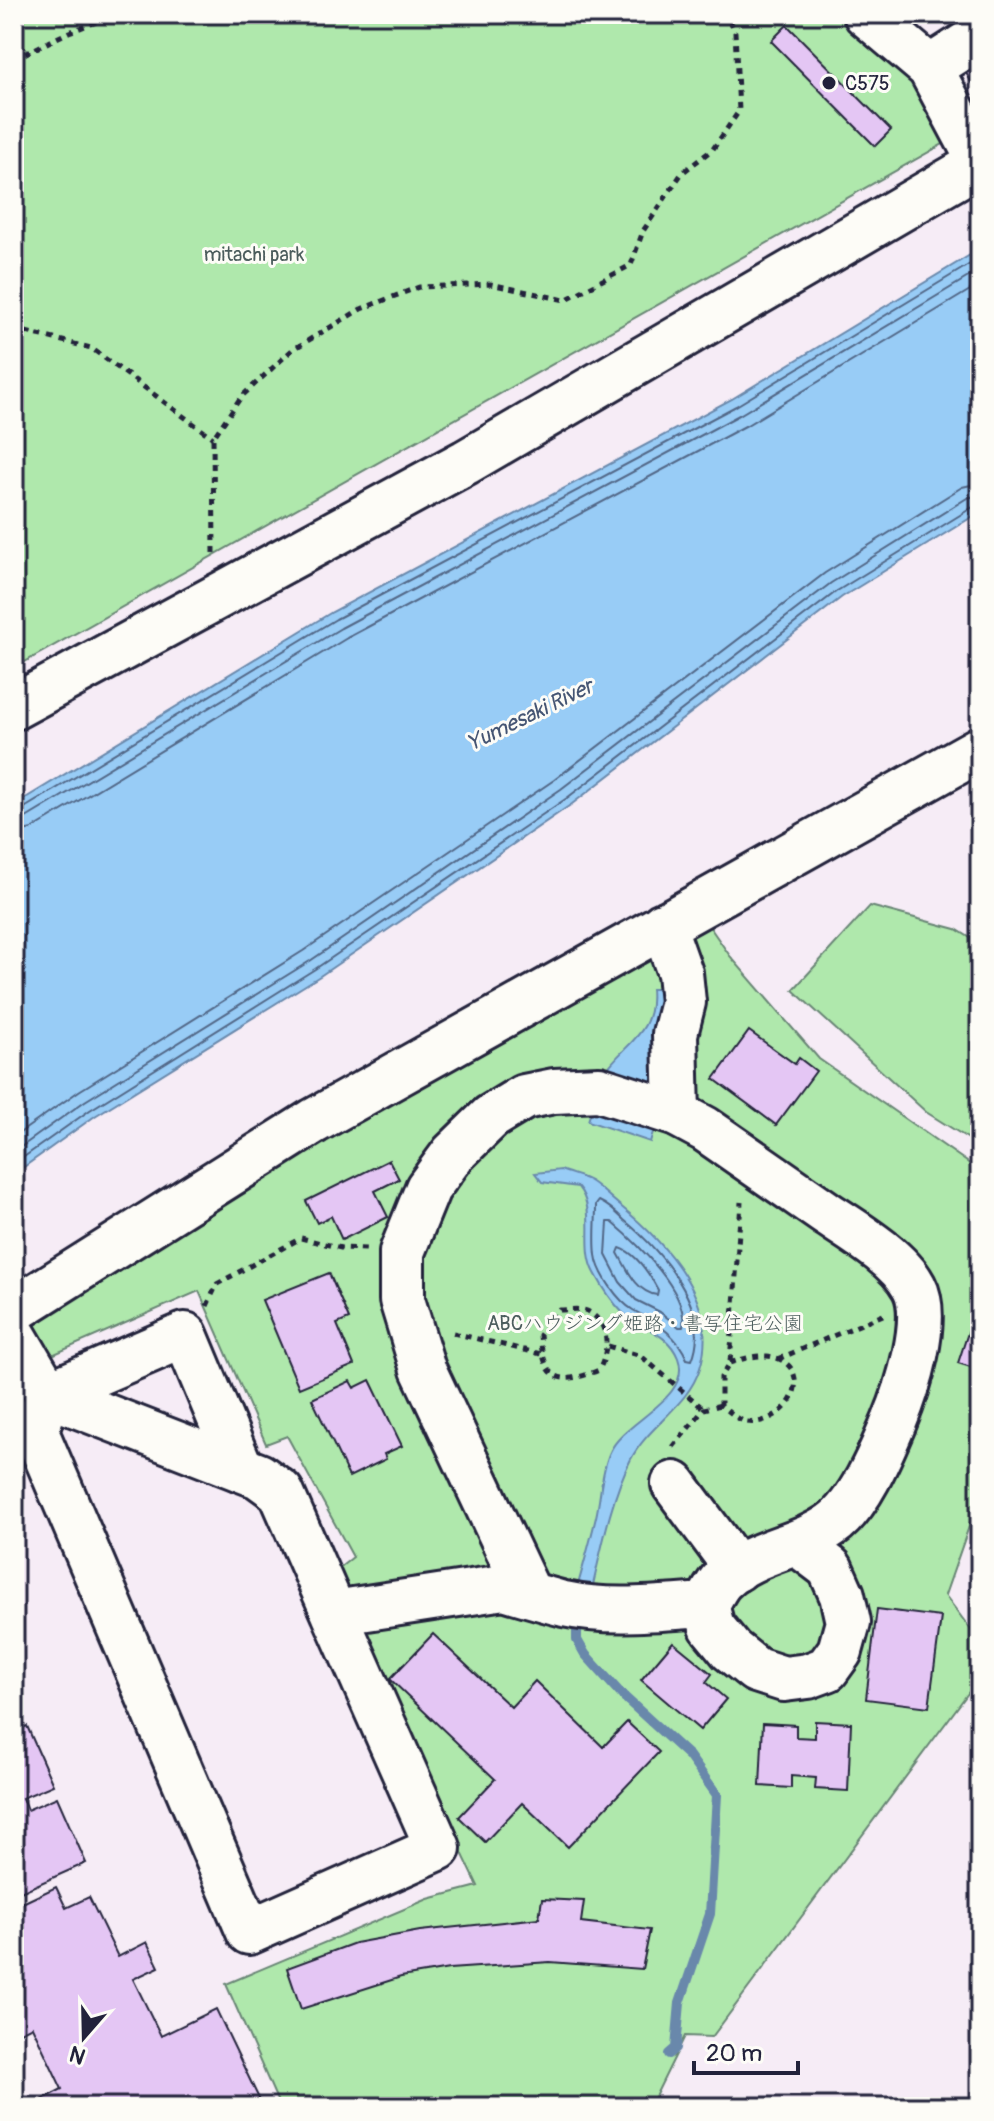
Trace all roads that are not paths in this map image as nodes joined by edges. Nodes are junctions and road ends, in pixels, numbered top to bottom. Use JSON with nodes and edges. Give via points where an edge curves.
{"nodes":[{"id":1,"x":866,"y":14,"type":"edge"},
{"id":2,"x":980,"y":36,"type":"edge"},
{"id":3,"x":930,"y":68,"type":"junction"},
{"id":4,"x":980,"y":162,"type":"edge"},
{"id":5,"x":14,"y":707,"type":"edge"},
{"id":6,"x":980,"y":749,"type":"edge"},
{"id":7,"x":663,"y":925,"type":"junction"},
{"id":8,"x":668,"y":1112,"type":"junction"},
{"id":9,"x":14,"y":1310,"type":"edge"},
{"id":10,"x":14,"y":1336,"type":"edge"},
{"id":11,"x":48,"y":1394,"type":"junction"},
{"id":12,"x":241,"y":1469,"type":"junction"},
{"id":13,"x":674,"y":1484,"type":"road end"},
{"id":14,"x":490,"y":1514,"type":"junction"},
{"id":15,"x":797,"y":1543,"type":"junction"},
{"id":16,"x":737,"y":1569,"type":"junction"},
{"id":17,"x":458,"y":1594,"type":"junction"},
{"id":18,"x":563,"y":1602,"type":"junction"},
{"id":19,"x":706,"y":1605,"type":"junction"},
{"id":20,"x":334,"y":1613,"type":"junction"}],
"edges":[{"from":1,"to":3,"type":"street"},
{"from":2,"to":3,"type":"street"},
{"from":3,"to":4,"type":"street"},
{"from":4,"to":5,"type":"street","via":[[466,462]]},
{"from":6,"to":7,"type":"street"},
{"from":7,"to":8,"type":"street","via":[[680,973],[683,1002]]},
{"from":7,"to":9,"type":"street","via":[[314,1121]]},
{"from":8,"to":14,"type":"street","via":[[599,1089],[524,1097],[491,1117],[428,1188],[402,1252],[402,1300],[423,1369]]},
{"from":8,"to":15,"type":"street","via":[[705,1129],[886,1254],[915,1287],[919,1321],[906,1394],[862,1490],[832,1525]]},
{"from":10,"to":11,"type":"street"},
{"from":11,"to":12,"type":"street"},
{"from":11,"to":12,"type":"street","via":[[185,1335]]},
{"from":11,"to":20,"type":"street","via":[[36,1432],[249,1932],[438,1848]]},
{"from":12,"to":20,"type":"street","via":[[281,1492]]},
{"from":13,"to":16,"type":"street"},
{"from":14,"to":17,"type":"street","via":[[486,1543]]},
{"from":14,"to":18,"type":"street"},
{"from":15,"to":16,"type":"street"},
{"from":15,"to":19,"type":"street","via":[[830,1568],[842,1595],[848,1622],[840,1651],[827,1669],[784,1679],[756,1670],[712,1627]]},
{"from":16,"to":19,"type":"street","via":[[721,1581]]},
{"from":17,"to":18,"type":"street","via":[[504,1587]]},
{"from":17,"to":20,"type":"street"},
{"from":18,"to":19,"type":"street","via":[[641,1609]]}]}
